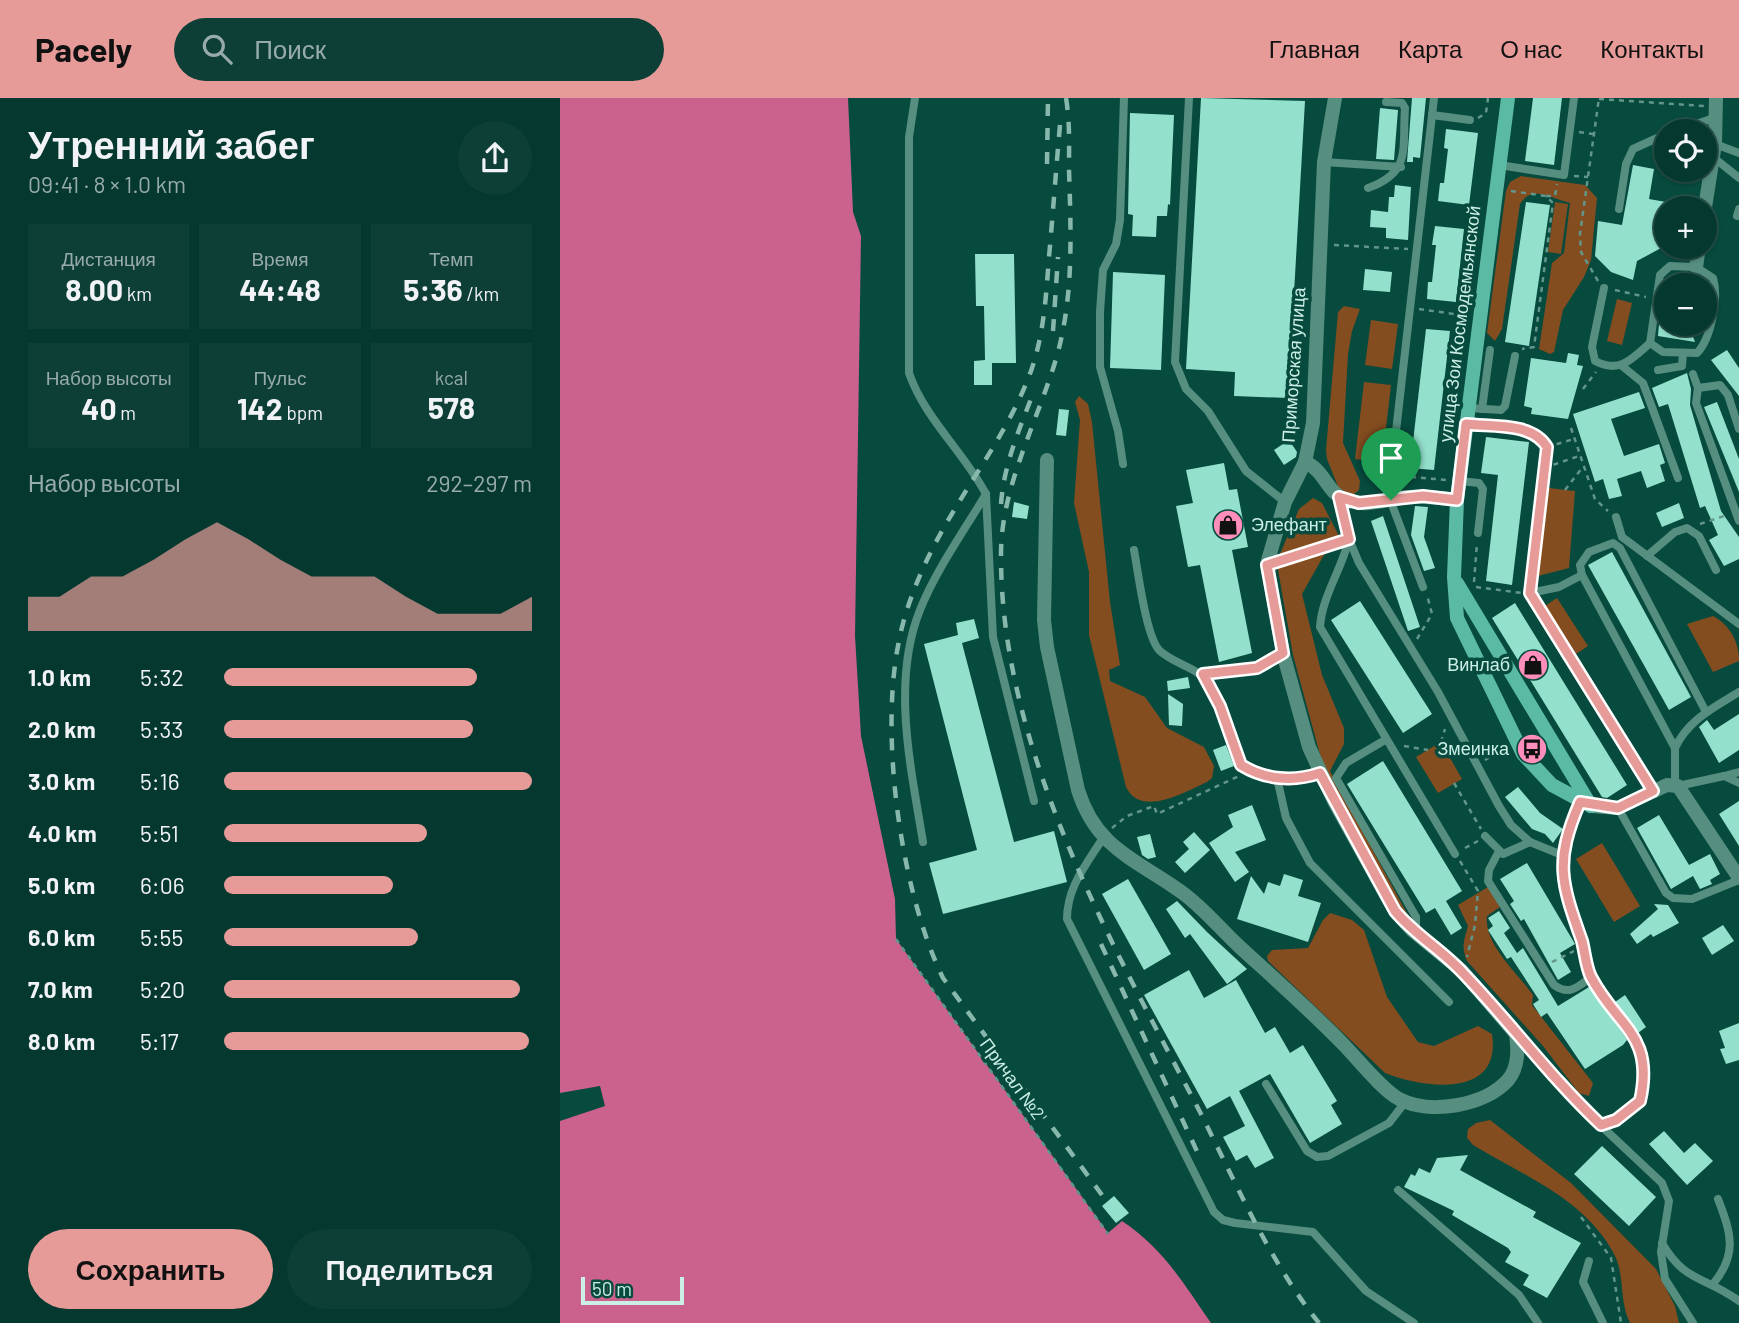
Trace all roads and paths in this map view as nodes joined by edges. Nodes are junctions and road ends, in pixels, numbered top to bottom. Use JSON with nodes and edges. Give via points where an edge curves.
{"nodes":[{"id":1,"x":915,"y":98,"type":"edge"},
{"id":2,"x":1124,"y":98,"type":"edge"},
{"id":3,"x":1189,"y":98,"type":"edge"},
{"id":4,"x":1335,"y":98,"type":"edge"},
{"id":5,"x":1434,"y":98,"type":"edge"},
{"id":6,"x":1488,"y":98,"type":"edge"},
{"id":7,"x":1508,"y":98,"type":"edge"},
{"id":8,"x":1574,"y":98,"type":"edge"},
{"id":9,"x":1666,"y":98,"type":"edge"},
{"id":10,"x":1599,"y":99,"type":"edge"},
{"id":11,"x":1387,"y":102,"type":"dead end"},
{"id":12,"x":1665,"y":104,"type":"junction"},
{"id":13,"x":1715,"y":108,"type":"edge"},
{"id":14,"x":1432,"y":115,"type":"junction"},
{"id":15,"x":1696,"y":119,"type":"edge"},
{"id":16,"x":1470,"y":120,"type":"joint"},
{"id":17,"x":1580,"y":132,"type":"dead end"},
{"id":18,"x":1594,"y":134,"type":"junction"},
{"id":19,"x":1654,"y":139,"type":"edge"},
{"id":20,"x":1717,"y":150,"type":"edge"},
{"id":21,"x":1717,"y":153,"type":"edge"},
{"id":22,"x":1739,"y":153,"type":"edge"},
{"id":23,"x":1324,"y":162,"type":"junction"},
{"id":24,"x":1499,"y":165,"type":"junction"},
{"id":25,"x":1401,"y":167,"type":"junction"},
{"id":26,"x":1739,"y":178,"type":"edge"},
{"id":27,"x":1368,"y":188,"type":"dead end"},
{"id":28,"x":1508,"y":191,"type":"dead end"},
{"id":29,"x":1546,"y":196,"type":"junction"},
{"id":30,"x":1555,"y":196,"type":"dead end"},
{"id":31,"x":1619,"y":209,"type":"dead end"},
{"id":32,"x":1320,"y":244,"type":"junction"},
{"id":33,"x":1407,"y":249,"type":"dead end"},
{"id":34,"x":1697,"y":259,"type":"edge"},
{"id":35,"x":1696,"y":267,"type":"junction"},
{"id":36,"x":1604,"y":288,"type":"junction"},
{"id":37,"x":1642,"y":296,"type":"dead end"},
{"id":38,"x":1411,"y":308,"type":"junction"},
{"id":39,"x":1451,"y":314,"type":"dead end"},
{"id":40,"x":1650,"y":343,"type":"junction"},
{"id":41,"x":1490,"y":350,"type":"dead end"},
{"id":42,"x":1515,"y":352,"type":"joint"},
{"id":43,"x":1683,"y":353,"type":"junction"},
{"id":44,"x":1602,"y":365,"type":"junction"},
{"id":45,"x":1622,"y":366,"type":"junction"},
{"id":46,"x":1658,"y":370,"type":"dead end"},
{"id":47,"x":1693,"y":374,"type":"dead end"},
{"id":48,"x":1698,"y":388,"type":"junction"},
{"id":49,"x":1583,"y":389,"type":"dead end"},
{"id":50,"x":1475,"y":408,"type":"junction"},
{"id":51,"x":1466,"y":424,"type":"junction"},
{"id":52,"x":1571,"y":428,"type":"dead end"},
{"id":53,"x":1739,"y":429,"type":"edge"},
{"id":54,"x":1530,"y":431,"type":"joint"},
{"id":55,"x":1574,"y":439,"type":"junction"},
{"id":56,"x":1547,"y":447,"type":"junction"},
{"id":57,"x":1580,"y":456,"type":"junction"},
{"id":58,"x":1047,"y":460,"type":"dead end"},
{"id":59,"x":1306,"y":462,"type":"junction"},
{"id":60,"x":1123,"y":464,"type":"dead end"},
{"id":61,"x":1583,"y":467,"type":"junction"},
{"id":62,"x":1544,"y":468,"type":"junction"},
{"id":63,"x":1391,"y":475,"type":"junction"},
{"id":64,"x":1431,"y":478,"type":"dead end"},
{"id":65,"x":1678,"y":478,"type":"dead end"},
{"id":66,"x":1460,"y":481,"type":"junction"},
{"id":67,"x":1565,"y":490,"type":"dead end"},
{"id":68,"x":986,"y":494,"type":"junction"},
{"id":69,"x":1339,"y":497,"type":"junction"},
{"id":70,"x":1391,"y":500,"type":"junction"},
{"id":71,"x":1457,"y":500,"type":"junction"},
{"id":72,"x":1285,"y":502,"type":"junction"},
{"id":73,"x":1727,"y":516,"type":"dead end"},
{"id":74,"x":1616,"y":517,"type":"joint"},
{"id":75,"x":1713,"y":521,"type":"dead end"},
{"id":76,"x":1739,"y":521,"type":"edge"},
{"id":77,"x":1478,"y":533,"type":"joint"},
{"id":78,"x":1349,"y":539,"type":"junction"},
{"id":79,"x":1535,"y":543,"type":"joint"},
{"id":80,"x":1134,"y":550,"type":"dead end"},
{"id":81,"x":1647,"y":556,"type":"junction"},
{"id":82,"x":1267,"y":565,"type":"junction"},
{"id":83,"x":1716,"y":570,"type":"dead end"},
{"id":84,"x":1581,"y":575,"type":"junction"},
{"id":85,"x":1454,"y":577,"type":"junction"},
{"id":86,"x":1423,"y":587,"type":"joint"},
{"id":87,"x":1511,"y":593,"type":"dead end"},
{"id":88,"x":1530,"y":593,"type":"junction"},
{"id":89,"x":1739,"y":624,"type":"edge"},
{"id":90,"x":1410,"y":647,"type":"junction"},
{"id":91,"x":1283,"y":653,"type":"junction"},
{"id":92,"x":1203,"y":674,"type":"junction"},
{"id":93,"x":1739,"y":692,"type":"edge"},
{"id":94,"x":1706,"y":712,"type":"junction"},
{"id":95,"x":1388,"y":742,"type":"junction"},
{"id":96,"x":1516,"y":742,"type":"junction"},
{"id":97,"x":1675,"y":748,"type":"junction"},
{"id":98,"x":1428,"y":750,"type":"dead end"},
{"id":99,"x":1478,"y":764,"type":"junction"},
{"id":100,"x":1250,"y":770,"type":"junction"},
{"id":101,"x":1739,"y":772,"type":"edge"},
{"id":102,"x":1320,"y":773,"type":"junction"},
{"id":103,"x":1724,"y":776,"type":"junction"},
{"id":104,"x":1277,"y":778,"type":"junction"},
{"id":105,"x":1454,"y":783,"type":"dead end"},
{"id":106,"x":1739,"y":783,"type":"edge"},
{"id":107,"x":1676,"y":786,"type":"junction"},
{"id":108,"x":1653,"y":791,"type":"junction"},
{"id":109,"x":1034,"y":801,"type":"dead end"},
{"id":110,"x":1586,"y":804,"type":"junction"},
{"id":111,"x":1618,"y":808,"type":"junction"},
{"id":112,"x":1127,"y":816,"type":"dead end"},
{"id":113,"x":1485,"y":836,"type":"junction"},
{"id":114,"x":1103,"y":838,"type":"junction"},
{"id":115,"x":923,"y":842,"type":"dead end"},
{"id":116,"x":1530,"y":842,"type":"junction"},
{"id":117,"x":1498,"y":853,"type":"junction"},
{"id":118,"x":1455,"y":854,"type":"junction"},
{"id":119,"x":1562,"y":855,"type":"junction"},
{"id":120,"x":1739,"y":879,"type":"edge"},
{"id":121,"x":1412,"y":930,"type":"junction"},
{"id":122,"x":896,"y":939,"type":"dead end"},
{"id":123,"x":1583,"y":946,"type":"junction"},
{"id":124,"x":1542,"y":968,"type":"junction"},
{"id":125,"x":1462,"y":971,"type":"junction"},
{"id":126,"x":1591,"y":977,"type":"junction"},
{"id":127,"x":1449,"y":1002,"type":"dead end"},
{"id":128,"x":1516,"y":1034,"type":"junction"},
{"id":129,"x":1266,"y":1084,"type":"dead end"},
{"id":130,"x":1406,"y":1101,"type":"junction"},
{"id":131,"x":1601,"y":1125,"type":"junction"},
{"id":132,"x":1398,"y":1190,"type":"dead end"},
{"id":133,"x":1718,"y":1199,"type":"dead end"},
{"id":134,"x":1581,"y":1217,"type":"dead end"},
{"id":135,"x":1108,"y":1234,"type":"dead end"},
{"id":136,"x":1662,"y":1243,"type":"junction"},
{"id":137,"x":1589,"y":1261,"type":"dead end"},
{"id":138,"x":1713,"y":1284,"type":"junction"},
{"id":139,"x":1739,"y":1301,"type":"edge"},
{"id":140,"x":1414,"y":1323,"type":"edge"},
{"id":141,"x":1538,"y":1323,"type":"edge"},
{"id":142,"x":1603,"y":1323,"type":"edge"},
{"id":143,"x":1621,"y":1323,"type":"edge"},
{"id":144,"x":1693,"y":1323,"type":"edge"}],
"edges":[{"from":1,"to":68,"type":"lane","via":[[909,137],[909,373],[924,407]]},
{"from":2,"to":60,"type":"lane","via":[[1120,220],[1116,244],[1103,270],[1100,312],[1100,367]]},
{"from":3,"to":72,"type":"lane","via":[[1175,362],[1186,389],[1208,411],[1246,471]]},
{"from":4,"to":23,"type":"street","name":"Приморская улица"},
{"from":5,"to":14,"type":"lane"},
{"from":6,"to":16,"type":"path","via":[[1486,113]]},
{"from":7,"to":24,"type":"main road","name":"улица Зои Космодемьянской"},
{"from":8,"to":24,"type":"lane","via":[[1564,175]]},
{"from":9,"to":12,"type":"path"},
{"from":10,"to":12,"type":"path"},
{"from":10,"to":18,"type":"path"},
{"from":11,"to":25,"type":"lane","via":[[1402,103],[1405,108]]},
{"from":12,"to":13,"type":"path"},
{"from":13,"to":15,"type":"lane"},
{"from":14,"to":16,"type":"lane"},
{"from":14,"to":38,"type":"lane"},
{"from":17,"to":18,"type":"path"},
{"from":18,"to":36,"type":"path","via":[[1581,252]]},
{"from":19,"to":31,"type":"lane","via":[[1633,149]]},
{"from":20,"to":22,"type":"lane"},
{"from":21,"to":26,"type":"lane"},
{"from":23,"to":25,"type":"lane"},
{"from":23,"to":32,"type":"street","name":"Приморская улица"},
{"from":24,"to":50,"type":"main road","name":"улица Зои Космодемьянской"},
{"from":25,"to":27,"type":"lane","via":[[1392,177]]},
{"from":28,"to":29,"type":"path"},
{"from":29,"to":30,"type":"path"},
{"from":29,"to":42,"type":"path","via":[[1553,203],[1534,347]]},
{"from":32,"to":33,"type":"path"},
{"from":32,"to":59,"type":"street","name":"Приморская улица","via":[[1313,423]]},
{"from":34,"to":35,"type":"street"},
{"from":35,"to":40,"type":"lane","via":[[1663,270]]},
{"from":35,"to":43,"type":"lane","via":[[1713,278],[1714,300],[1703,348],[1697,354]]},
{"from":36,"to":37,"type":"path"},
{"from":36,"to":44,"type":"lane","via":[[1591,352]]},
{"from":38,"to":39,"type":"path"},
{"from":38,"to":63,"type":"lane"},
{"from":40,"to":43,"type":"lane","via":[[1663,352]]},
{"from":40,"to":45,"type":"lane"},
{"from":41,"to":50,"type":"lane"},
{"from":42,"to":50,"type":"lane","via":[[1505,406],[1501,410]]},
{"from":43,"to":46,"type":"lane","via":[[1682,366]]},
{"from":44,"to":45,"type":"lane"},
{"from":44,"to":49,"type":"path"},
{"from":45,"to":65,"type":"lane","via":[[1643,383]]},
{"from":47,"to":48,"type":"lane"},
{"from":48,"to":53,"type":"lane","via":[[1720,385]]},
{"from":48,"to":76,"type":"lane","via":[[1696,403]]},
{"from":50,"to":51,"type":"main road","name":"улица Зои Космодемьянской"},
{"from":51,"to":54,"type":"lane"},
{"from":51,"to":66,"type":"main road","name":"улица Зои Космодемьянской"},
{"from":52,"to":55,"type":"path"},
{"from":54,"to":56,"type":"path"},
{"from":55,"to":56,"type":"path"},
{"from":55,"to":57,"type":"path"},
{"from":56,"to":62,"type":"path"},
{"from":57,"to":61,"type":"path"},
{"from":57,"to":62,"type":"path"},
{"from":58,"to":114,"type":"street","via":[[1043,593],[1047,647],[1078,790]]},
{"from":59,"to":69,"type":"street","via":[[1321,471]]},
{"from":59,"to":72,"type":"street","name":"Приморская улица"},
{"from":61,"to":67,"type":"path"},
{"from":61,"to":74,"type":"path","via":[[1595,499]]},
{"from":62,"to":79,"type":"path"},
{"from":63,"to":64,"type":"path"},
{"from":63,"to":70,"type":"lane"},
{"from":66,"to":71,"type":"main road","name":"улица Зои Космодемьянской"},
{"from":66,"to":77,"type":"lane","via":[[1479,483],[1483,489]]},
{"from":68,"to":109,"type":"lane","via":[[993,637]]},
{"from":68,"to":115,"type":"lane","via":[[920,608],[911,638],[907,664],[909,754]]},
{"from":69,"to":70,"type":"street","via":[[1359,503]]},
{"from":69,"to":78,"type":"lane"},
{"from":70,"to":71,"type":"street","via":[[1423,496]]},
{"from":70,"to":86,"type":"lane"},
{"from":71,"to":85,"type":"main road","name":"улица Зои Космодемьянской"},
{"from":72,"to":82,"type":"street","name":"Приморская улица"},
{"from":73,"to":75,"type":"path"},
{"from":74,"to":81,"type":"lane","via":[[1622,537]]},
{"from":77,"to":87,"type":"path","via":[[1473,584]]},
{"from":78,"to":82,"type":"path"},
{"from":78,"to":90,"type":"lane"},
{"from":78,"to":95,"type":"lane","via":[[1343,565],[1321,610],[1320,627]]},
{"from":79,"to":88,"type":"lane"},
{"from":80,"to":92,"type":"lane","via":[[1144,610],[1156,646]]},
{"from":81,"to":83,"type":"lane","via":[[1675,532],[1687,528],[1699,536]]},
{"from":81,"to":89,"type":"lane"},
{"from":82,"to":91,"type":"street","name":"Приморская улица"},
{"from":84,"to":88,"type":"lane","via":[[1559,587]]},
{"from":84,"to":94,"type":"lane","via":[[1580,565],[1589,552],[1613,543],[1620,548]]},
{"from":84,"to":97,"type":"lane"},
{"from":85,"to":96,"type":"main road","name":"улица Зои Космодемьянской","via":[[1461,631]]},
{"from":85,"to":110,"type":"main road"},
{"from":86,"to":90,"type":"path","via":[[1432,614]]},
{"from":88,"to":108,"type":"lane"},
{"from":90,"to":99,"type":"lane"},
{"from":91,"to":92,"type":"path","via":[[1257,668]]},
{"from":91,"to":102,"type":"street","name":"Приморская улица"},
{"from":92,"to":100,"type":"lane","via":[[1241,765]]},
{"from":93,"to":94,"type":"lane"},
{"from":94,"to":97,"type":"lane","via":[[1683,733]]},
{"from":95,"to":98,"type":"path"},
{"from":95,"to":118,"type":"lane"},
{"from":95,"to":121,"type":"lane","via":[[1346,762],[1336,778],[1416,917]]},
{"from":96,"to":99,"type":"path"},
{"from":96,"to":110,"type":"main road","name":"улица Зои Космодемьянской","via":[[1539,773]]},
{"from":97,"to":107,"type":"lane"},
{"from":99,"to":116,"type":"lane","via":[[1511,825]]},
{"from":100,"to":104,"type":"lane"},
{"from":100,"to":112,"type":"path","via":[[1157,814],[1154,806]]},
{"from":101,"to":103,"type":"lane"},
{"from":102,"to":104,"type":"lane"},
{"from":102,"to":121,"type":"street","name":"Приморская улица","via":[[1375,878]]},
{"from":103,"to":106,"type":"lane"},
{"from":103,"to":107,"type":"lane"},
{"from":104,"to":127,"type":"lane","via":[[1286,818],[1310,863]]},
{"from":105,"to":113,"type":"path"},
{"from":107,"to":108,"type":"street"},
{"from":107,"to":120,"type":"street"},
{"from":108,"to":111,"type":"street"},
{"from":110,"to":111,"type":"street"},
{"from":110,"to":119,"type":"lane"},
{"from":111,"to":120,"type":"lane","via":[[1673,898],[1692,899]]},
{"from":113,"to":117,"type":"lane"},
{"from":113,"to":118,"type":"path"},
{"from":114,"to":130,"type":"street","via":[[1121,855],[1182,892],[1296,996],[1391,1092]]},
{"from":114,"to":140,"type":"lane","via":[[1072,887],[1067,919],[1214,1212],[1235,1223],[1313,1232],[1366,1291]]},
{"from":116,"to":117,"type":"lane","via":[[1508,854]]},
{"from":116,"to":119,"type":"lane"},
{"from":117,"to":124,"type":"lane","via":[[1488,881]]},
{"from":118,"to":125,"type":"path","via":[[1478,891],[1475,925]]},
{"from":119,"to":123,"type":"lane","via":[[1563,887]]},
{"from":121,"to":125,"type":"street","name":"Приморская улица"},
{"from":122,"to":135,"type":"path","name":"Причал №2"},
{"from":123,"to":124,"type":"path"},
{"from":123,"to":126,"type":"lane"},
{"from":124,"to":126,"type":"lane","via":[[1563,991],[1577,989]]},
{"from":125,"to":128,"type":"street","name":"Приморская улица"},
{"from":126,"to":131,"type":"lane","via":[[1635,1036],[1642,1055],[1640,1101],[1616,1120]]},
{"from":128,"to":130,"type":"street","via":[[1515,1067],[1495,1091],[1439,1107]]},
{"from":128,"to":131,"type":"lane"},
{"from":129,"to":130,"type":"lane","via":[[1307,1151],[1317,1157],[1328,1156],[1388,1123]]},
{"from":131,"to":136,"type":"lane","via":[[1667,1191]]},
{"from":132,"to":141,"type":"lane","via":[[1519,1296]]},
{"from":133,"to":138,"type":"lane","via":[[1727,1223],[1730,1258]]},
{"from":134,"to":143,"type":"path","via":[[1611,1258]]},
{"from":136,"to":138,"type":"lane","via":[[1673,1263],[1686,1274]]},
{"from":136,"to":144,"type":"lane","via":[[1665,1279]]},
{"from":137,"to":142,"type":"lane","via":[[1583,1282]]},
{"from":138,"to":139,"type":"lane"}]}
